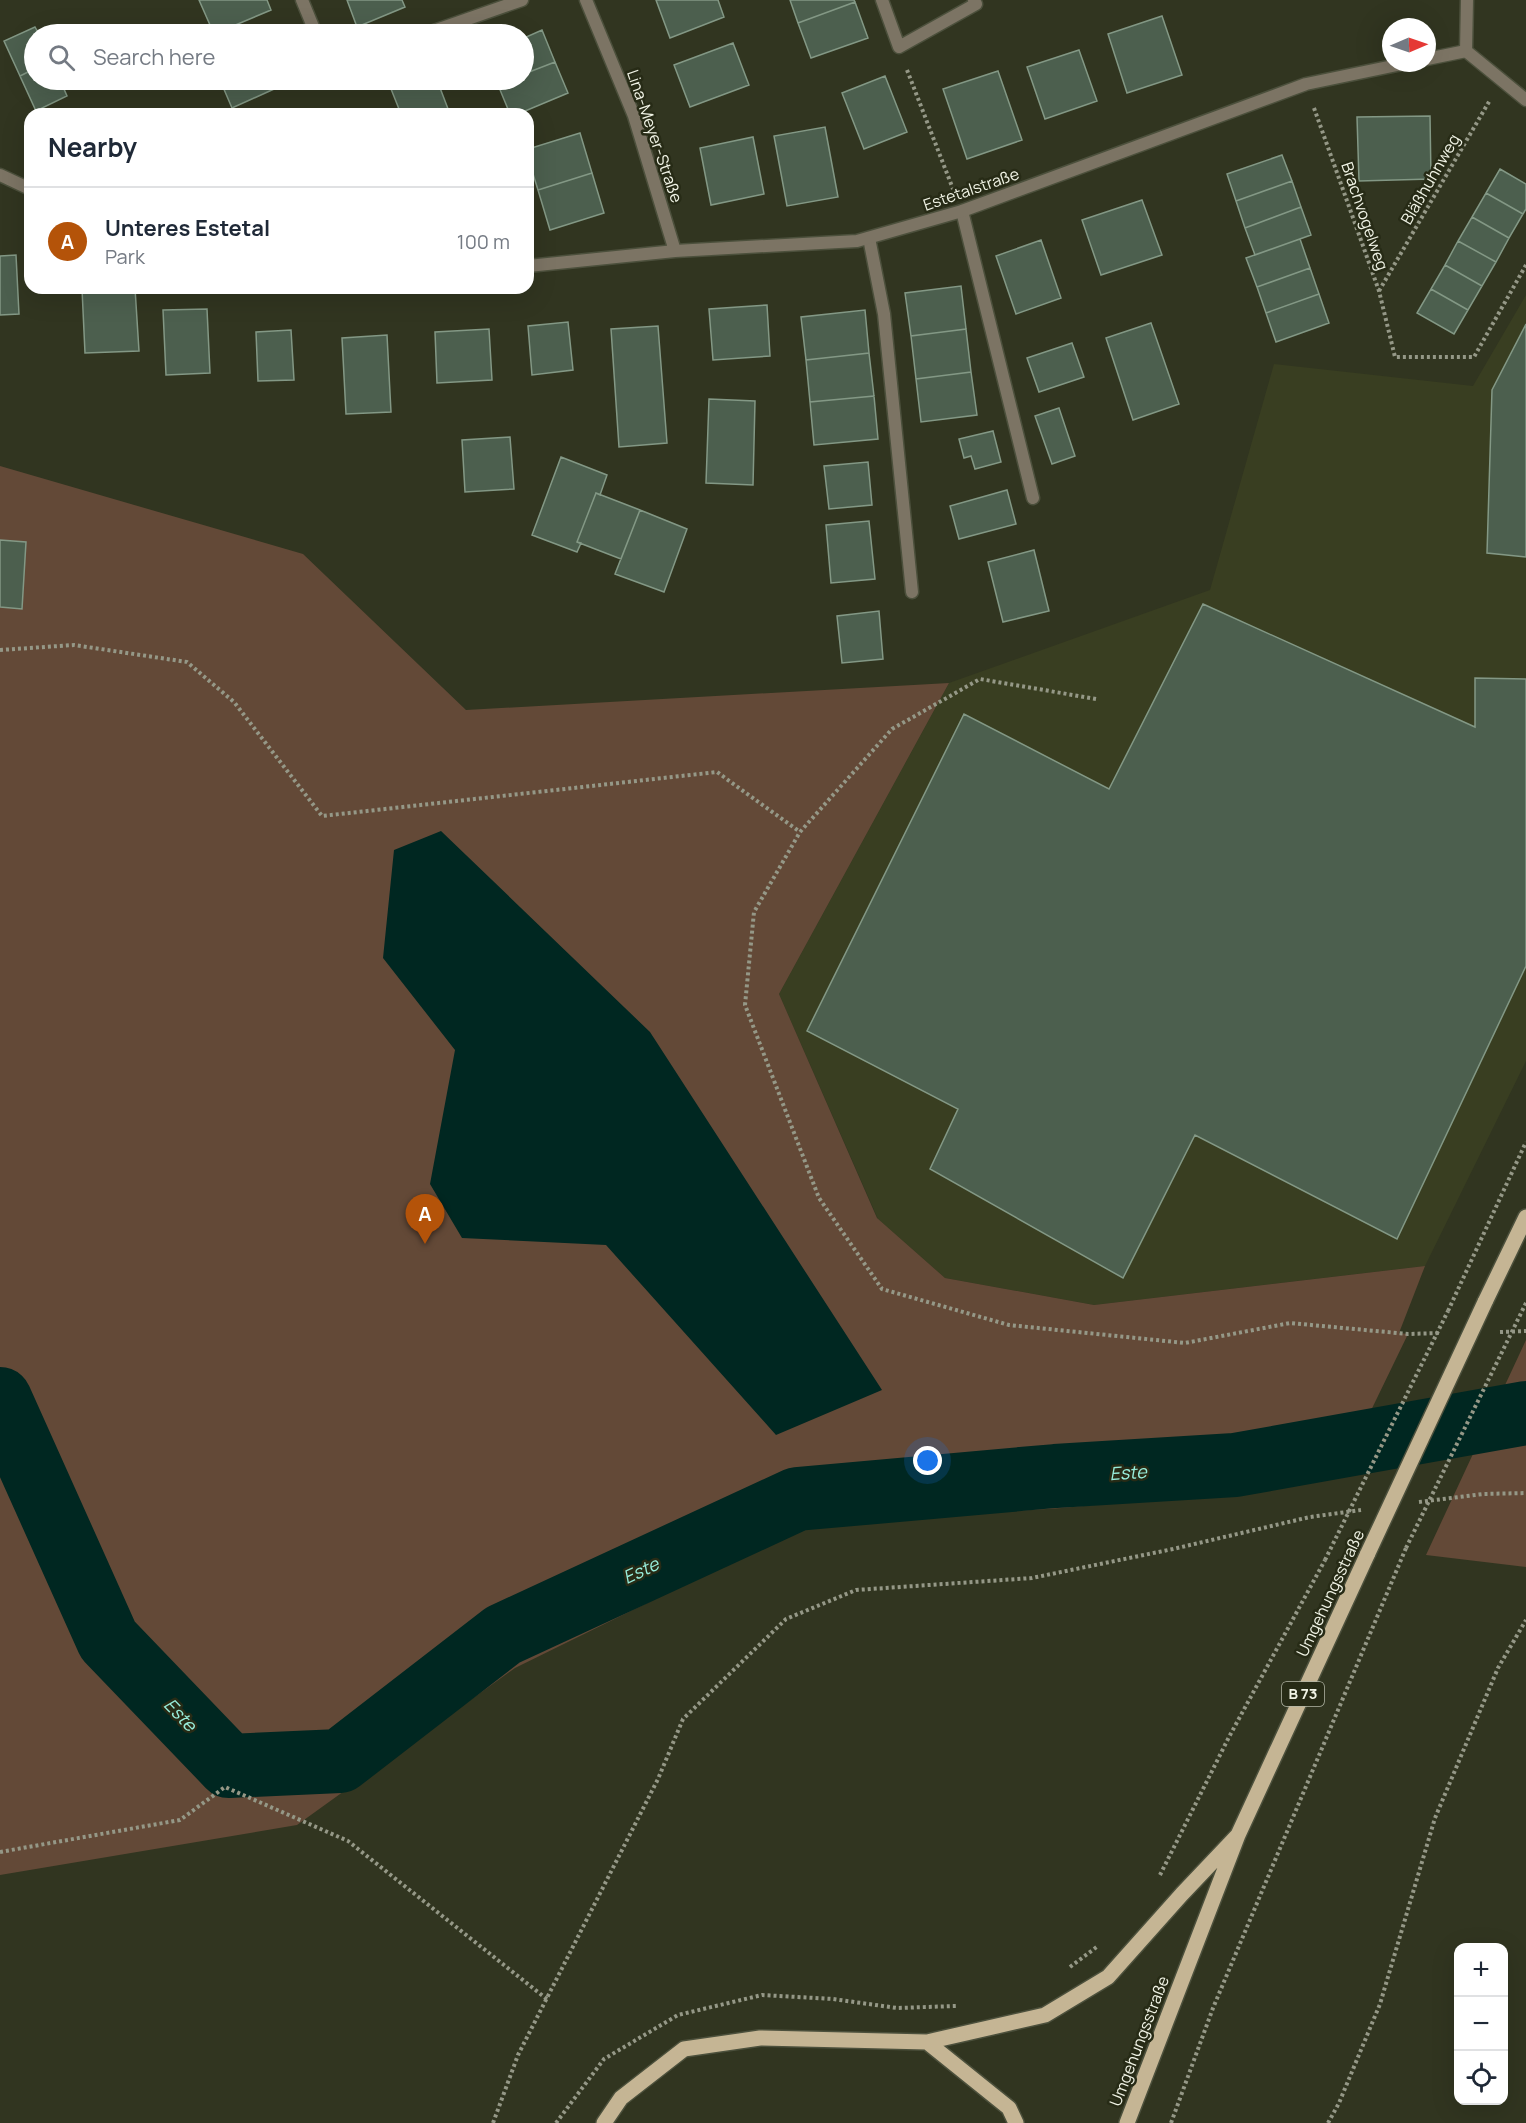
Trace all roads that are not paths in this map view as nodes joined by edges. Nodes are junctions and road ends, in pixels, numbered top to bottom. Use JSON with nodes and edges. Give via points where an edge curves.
{"nodes":[{"id":1,"x":302,"y":0,"type":"edge"},
{"id":2,"x":522,"y":0,"type":"edge"},
{"id":3,"x":586,"y":0,"type":"edge"},
{"id":4,"x":882,"y":0,"type":"edge"},
{"id":5,"x":974,"y":0,"type":"edge"},
{"id":6,"x":1467,"y":0,"type":"edge"},
{"id":7,"x":312,"y":24,"type":"edge"},
{"id":8,"x":454,"y":24,"type":"edge"},
{"id":9,"x":1466,"y":51,"type":"junction"},
{"id":10,"x":1436,"y":57,"type":"edge"},
{"id":11,"x":1382,"y":68,"type":"edge"},
{"id":12,"x":1526,"y":100,"type":"edge"},
{"id":13,"x":0,"y":175,"type":"edge"},
{"id":14,"x":24,"y":186,"type":"edge"},
{"id":15,"x":962,"y":211,"type":"junction"},
{"id":16,"x":869,"y":238,"type":"junction"},
{"id":17,"x":675,"y":251,"type":"junction"},
{"id":18,"x":534,"y":265,"type":"edge"},
{"id":19,"x":1033,"y":498,"type":"dead end"},
{"id":20,"x":912,"y":592,"type":"dead end"},
{"id":21,"x":1526,"y":1217,"type":"edge"},
{"id":22,"x":1238,"y":1835,"type":"junction"},
{"id":23,"x":927,"y":2042,"type":"junction"},
{"id":24,"x":604,"y":2123,"type":"edge"},
{"id":25,"x":1016,"y":2123,"type":"edge"},
{"id":26,"x":1127,"y":2123,"type":"edge"}],
"edges":[{"from":1,"to":7,"type":"street"},
{"from":2,"to":8,"type":"street"},
{"from":3,"to":17,"type":"street","name":"Lina-Meyer-Straße","via":[[634,116]]},
{"from":4,"to":5,"type":"street","via":[[899,47],[976,4]]},
{"from":6,"to":9,"type":"street"},
{"from":9,"to":10,"type":"street"},
{"from":9,"to":12,"type":"street"},
{"from":11,"to":15,"type":"street","name":"Estetalstraße","via":[[1306,84]]},
{"from":13,"to":14,"type":"street"},
{"from":15,"to":16,"type":"street","name":"Estetalstraße"},
{"from":15,"to":19,"type":"street"},
{"from":16,"to":17,"type":"street","name":"Estetalstraße"},
{"from":16,"to":20,"type":"street","via":[[884,314]]},
{"from":17,"to":18,"type":"street","name":"Estetalstraße"},
{"from":21,"to":22,"type":"main road","name":"Umgehungsstraße","number":"B 73","bridge":true},
{"from":22,"to":23,"type":"main road","via":[[1108,1977],[1045,2015]]},
{"from":22,"to":26,"type":"main road","name":"Umgehungsstraße","number":"B 73"},
{"from":23,"to":24,"type":"main road","via":[[760,2038],[684,2049],[621,2098]]},
{"from":23,"to":25,"type":"main road","via":[[1009,2108]]}]}
